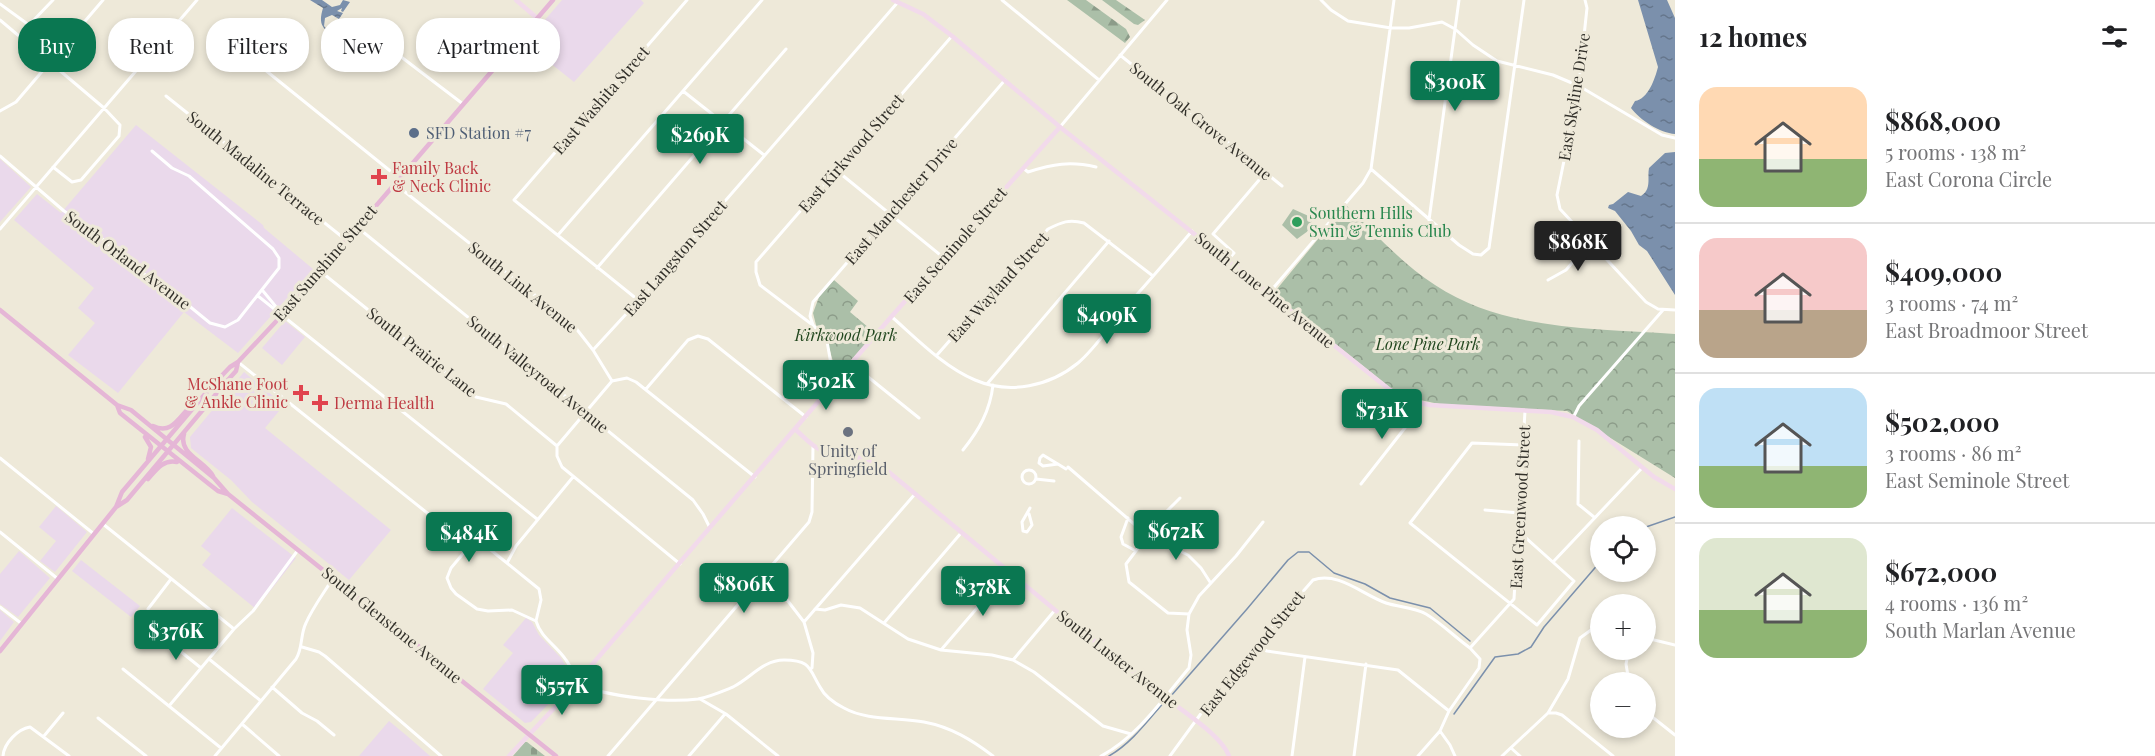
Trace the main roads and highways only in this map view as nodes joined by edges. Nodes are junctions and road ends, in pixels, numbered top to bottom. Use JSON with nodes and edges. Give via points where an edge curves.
{"nodes":[{"id":1,"x":553,"y":0,"type":"edge"},
{"id":2,"x":0,"y":310,"type":"edge"},
{"id":3,"x":238,"y":362,"type":"junction"},
{"id":4,"x":211,"y":387,"type":"junction"},
{"id":5,"x":117,"y":405,"type":"junction"},
{"id":6,"x":124,"y":416,"type":"junction"},
{"id":7,"x":147,"y":423,"type":"junction"},
{"id":8,"x":189,"y":426,"type":"junction"},
{"id":9,"x":166,"y":439,"type":"junction"},
{"id":10,"x":173,"y":445,"type":"junction"},
{"id":11,"x":160,"y":446,"type":"junction"},
{"id":12,"x":167,"y":451,"type":"junction"},
{"id":13,"x":147,"y":462,"type":"junction"},
{"id":14,"x":184,"y":465,"type":"junction"},
{"id":15,"x":214,"y":478,"type":"junction"},
{"id":16,"x":228,"y":494,"type":"junction"},
{"id":17,"x":127,"y":500,"type":"junction"},
{"id":18,"x":116,"y":507,"type":"junction"},
{"id":19,"x":0,"y":651,"type":"edge"},
{"id":20,"x":556,"y":756,"type":"edge"}],
"edges":[{"from":1,"to":3,"type":"main road","name":"East Sunshine Street"},
{"from":2,"to":5,"type":"main road","name":"South Glenstone Avenue"},
{"from":3,"to":4,"type":"main road","name":"East Sunshine Street"},
{"from":3,"to":8,"type":"main road","name":"East Sunshine Street","via":[[236,371]]},
{"from":4,"to":7,"type":"main road","via":[[170,428],[159,429]]},
{"from":4,"to":9,"type":"main road","name":"East Sunshine Street"},
{"from":5,"to":6,"type":"main road","name":"South Glenstone Avenue"},
{"from":5,"to":7,"type":"main road","name":"South Glenstone Avenue"},
{"from":6,"to":11,"type":"main road","name":"South Glenstone Avenue"},
{"from":6,"to":13,"type":"main road","via":[[149,442]]},
{"from":7,"to":9,"type":"main road","name":"South Glenstone Avenue"},
{"from":8,"to":10,"type":"main road","name":"East Sunshine Street"},
{"from":8,"to":15,"type":"main road","via":[[183,446]]},
{"from":9,"to":10,"type":"main road","name":"South Glenstone Avenue"},
{"from":9,"to":11,"type":"main road","name":"East Sunshine Street"},
{"from":10,"to":12,"type":"main road","name":"East Sunshine Street"},
{"from":10,"to":15,"type":"main road","name":"South Glenstone Avenue"},
{"from":11,"to":12,"type":"main road","name":"South Glenstone Avenue"},
{"from":11,"to":13,"type":"main road","name":"East Sunshine Street"},
{"from":12,"to":14,"type":"main road","name":"South Glenstone Avenue"},
{"from":12,"to":17,"type":"main road","name":"East Sunshine Street"},
{"from":13,"to":18,"type":"main road","name":"East Sunshine Street","via":[[122,492]]},
{"from":14,"to":16,"type":"main road","name":"South Glenstone Avenue"},
{"from":14,"to":17,"type":"main road","via":[[174,460],[162,463]]},
{"from":15,"to":16,"type":"main road","name":"South Glenstone Avenue"},
{"from":16,"to":20,"type":"main road","name":"South Glenstone Avenue"},
{"from":17,"to":18,"type":"main road","name":"East Sunshine Street"},
{"from":18,"to":19,"type":"main road","name":"East Sunshine Street"}]}
